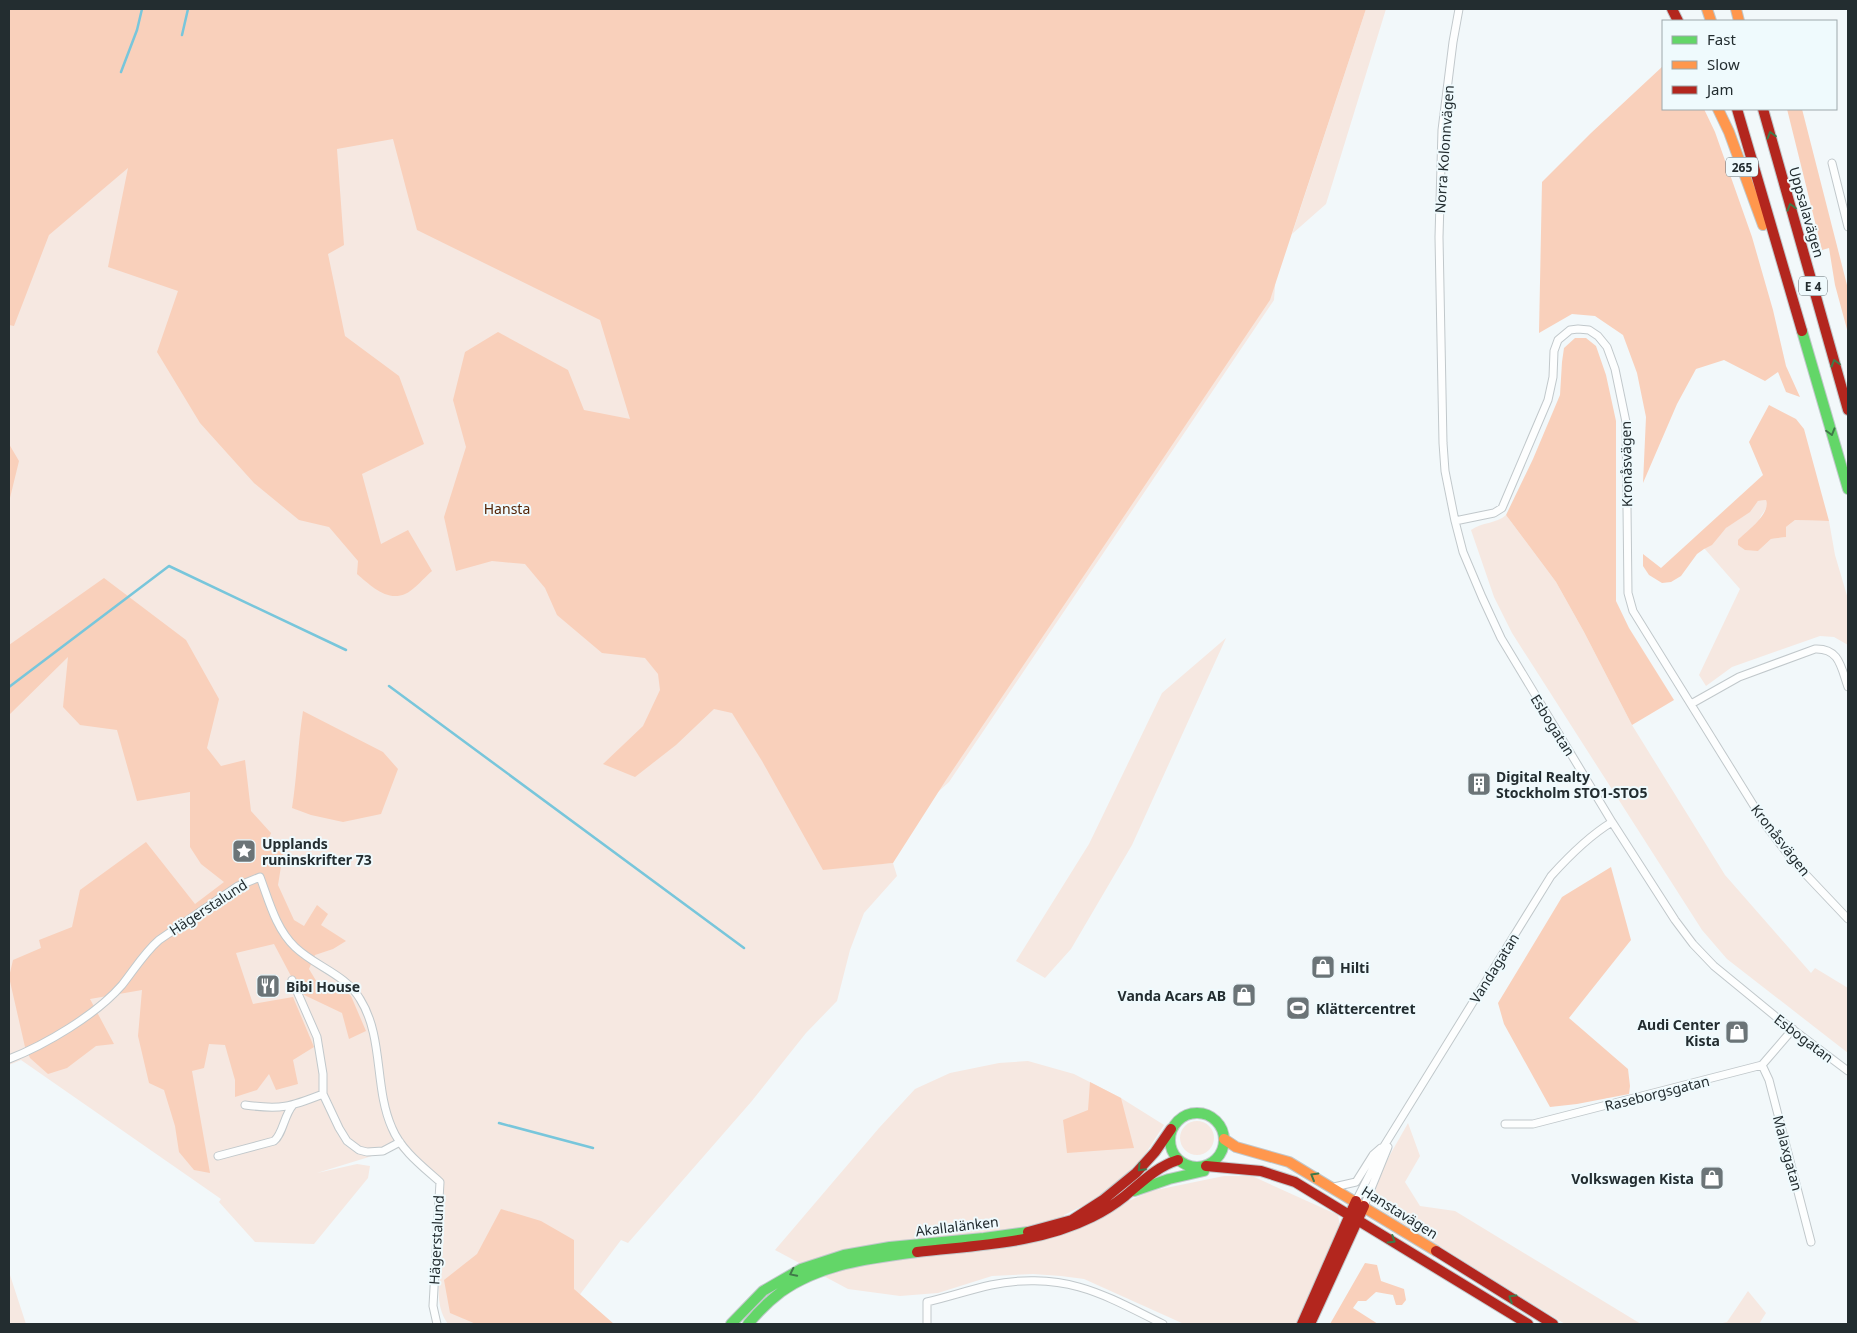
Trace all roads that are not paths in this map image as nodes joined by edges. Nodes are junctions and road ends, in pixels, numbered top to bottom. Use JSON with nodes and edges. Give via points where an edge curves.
{"nodes":[{"id":1,"x":1459,"y":9,"type":"edge"},
{"id":2,"x":1718,"y":110,"type":"edge"},
{"id":3,"x":1737,"y":110,"type":"edge"},
{"id":4,"x":1763,"y":110,"type":"edge"},
{"id":5,"x":1832,"y":163,"type":"dead end"},
{"id":6,"x":1848,"y":227,"type":"edge"},
{"id":7,"x":1440,"y":289,"type":"joint"},
{"id":8,"x":1803,"y":335,"type":"junction"},
{"id":9,"x":1848,"y":410,"type":"edge"},
{"id":10,"x":1848,"y":489,"type":"edge"},
{"id":11,"x":1455,"y":521,"type":"junction"},
{"id":12,"x":1848,"y":687,"type":"edge"},
{"id":13,"x":1691,"y":704,"type":"junction"},
{"id":14,"x":1612,"y":822,"type":"junction"},
{"id":15,"x":1848,"y":919,"type":"edge"},
{"id":16,"x":292,"y":980,"type":"dead end"},
{"id":17,"x":1793,"y":1030,"type":"junction"},
{"id":18,"x":9,"y":1060,"type":"edge"},
{"id":19,"x":1762,"y":1065,"type":"junction"},
{"id":20,"x":1848,"y":1071,"type":"edge"},
{"id":21,"x":323,"y":1094,"type":"junction"},
{"id":22,"x":245,"y":1105,"type":"dead end"},
{"id":23,"x":293,"y":1105,"type":"junction"},
{"id":24,"x":1505,"y":1124,"type":"dead end"},
{"id":25,"x":1171,"y":1129,"type":"junction"},
{"id":26,"x":1394,"y":1130,"type":"junction"},
{"id":27,"x":1224,"y":1139,"type":"junction"},
{"id":28,"x":400,"y":1142,"type":"junction"},
{"id":29,"x":1384,"y":1146,"type":"junction"},
{"id":30,"x":218,"y":1156,"type":"dead end"},
{"id":31,"x":1178,"y":1160,"type":"junction"},
{"id":32,"x":1206,"y":1166,"type":"junction"},
{"id":33,"x":1225,"y":1167,"type":"junction"},
{"id":34,"x":1334,"y":1187,"type":"junction"},
{"id":35,"x":1129,"y":1193,"type":"junction"},
{"id":36,"x":1360,"y":1204,"type":"junction"},
{"id":37,"x":1354,"y":1217,"type":"junction"},
{"id":38,"x":1811,"y":1242,"type":"dead end"},
{"id":39,"x":437,"y":1324,"type":"edge"},
{"id":40,"x":731,"y":1324,"type":"edge"},
{"id":41,"x":748,"y":1324,"type":"edge"},
{"id":42,"x":927,"y":1324,"type":"edge"},
{"id":43,"x":1163,"y":1324,"type":"edge"},
{"id":44,"x":1302,"y":1324,"type":"edge"},
{"id":45,"x":1310,"y":1324,"type":"edge"},
{"id":46,"x":1528,"y":1324,"type":"edge"},
{"id":47,"x":1553,"y":1324,"type":"edge"}],
"edges":[{"from":1,"to":7,"type":"street","name":"Norra Kolonnvägen","via":[[1442,130],[1438,237]]},
{"from":2,"to":8,"type":"main road","number":"265"},
{"from":3,"to":8,"type":"main road","number":"E 4"},
{"from":9,"to":4,"type":"main road","name":"Uppsalavägen","number":"E 4","one_way":true},
{"from":5,"to":6,"type":"street"},
{"from":7,"to":11,"type":"street","name":"Esbogatan","via":[[1443,443]]},
{"from":8,"to":10,"type":"main road","number":"E 4","one_way":true},
{"from":11,"to":13,"type":"street","name":"Kronåsvägen","via":[[1494,513],[1502,508],[1548,400],[1558,340],[1570,330],[1578,329],[1589,330],[1598,336],[1607,347],[1615,369],[1626,422],[1628,593],[1633,611]]},
{"from":11,"to":14,"type":"street","name":"Esbogatan","via":[[1464,552],[1501,638]]},
{"from":12,"to":13,"type":"street","via":[[1836,656],[1814,649],[1739,677]]},
{"from":13,"to":15,"type":"street","name":"Kronåsvägen","via":[[1767,827],[1794,862]]},
{"from":14,"to":17,"type":"street","name":"Esbogatan","via":[[1693,944],[1714,966]]},
{"from":14,"to":26,"type":"street","name":"Vandagatan","via":[[1551,876]]},
{"from":16,"to":21,"type":"street","via":[[317,1037]]},
{"from":17,"to":19,"type":"street"},
{"from":17,"to":20,"type":"street","name":"Esbogatan"},
{"from":18,"to":28,"type":"street","name":"Hägerstalund","via":[[34,1049],[90,1013],[120,986],[159,940],[238,886],[260,877],[286,937],[296,948],[344,980],[365,1008],[387,1114]]},
{"from":19,"to":24,"type":"street","name":"Raseborgsgatan","via":[[1533,1124]]},
{"from":19,"to":38,"type":"street","name":"Malaxgatan","via":[[1769,1080]]},
{"from":21,"to":23,"type":"street"},
{"from":21,"to":28,"type":"street","via":[[339,1128],[352,1146],[375,1152]]},
{"from":22,"to":23,"type":"street","via":[[270,1109]]},
{"from":23,"to":30,"type":"street","via":[[274,1140]]},
{"from":25,"to":27,"type":"main road","via":[[1185,1115],[1200,1112],[1214,1118]]},
{"from":25,"to":31,"type":"main road","via":[[1170,1146]]},
{"from":25,"to":40,"type":"main road","name":"Akallalänken","one_way":true,"via":[[1137,1172],[1109,1198],[1074,1219],[1039,1229],[865,1252],[812,1265],[776,1281],[748,1304]]},
{"from":26,"to":29,"type":"street","name":"Vandagatan"},
{"from":26,"to":36,"type":"street","name":"Vandagatan"},
{"from":27,"to":32,"type":"main road","via":[[1220,1156]]},
{"from":34,"to":27,"type":"main road","name":"Hanstavägen","one_way":true,"via":[[1289,1162],[1236,1147]]},
{"from":28,"to":39,"type":"street","name":"Hägerstalund","via":[[440,1182],[433,1306]]},
{"from":29,"to":34,"type":"street","name":"Vandagatan","via":[[1373,1155],[1356,1182]]},
{"from":29,"to":36,"type":"street","name":"Vandagatan"},
{"from":31,"to":32,"type":"main road","via":[[1191,1167]]},
{"from":31,"to":35,"type":"main road","name":"Akallalänken","via":[[1150,1174]]},
{"from":32,"to":33,"type":"main road","name":"Hanstavägen"},
{"from":33,"to":35,"type":"main road","via":[[1170,1179]]},
{"from":33,"to":37,"type":"main road","name":"Hanstavägen","via":[[1262,1171],[1296,1182]]},
{"from":34,"to":36,"type":"main road","name":"Hanstavägen"},
{"from":35,"to":41,"type":"main road","name":"Akallalänken","via":[[1083,1222],[1049,1234],[835,1266],[792,1285]]},
{"from":36,"to":37,"type":"main road"},
{"from":47,"to":36,"type":"main road","name":"Hanstavägen","one_way":true},
{"from":37,"to":44,"type":"main road"},
{"from":37,"to":45,"type":"main road"},
{"from":37,"to":46,"type":"main road","name":"Hanstavägen","one_way":true},
{"from":42,"to":43,"type":"street","via":[[927,1302],[1013,1282],[1048,1282],[1078,1287]]}]}
